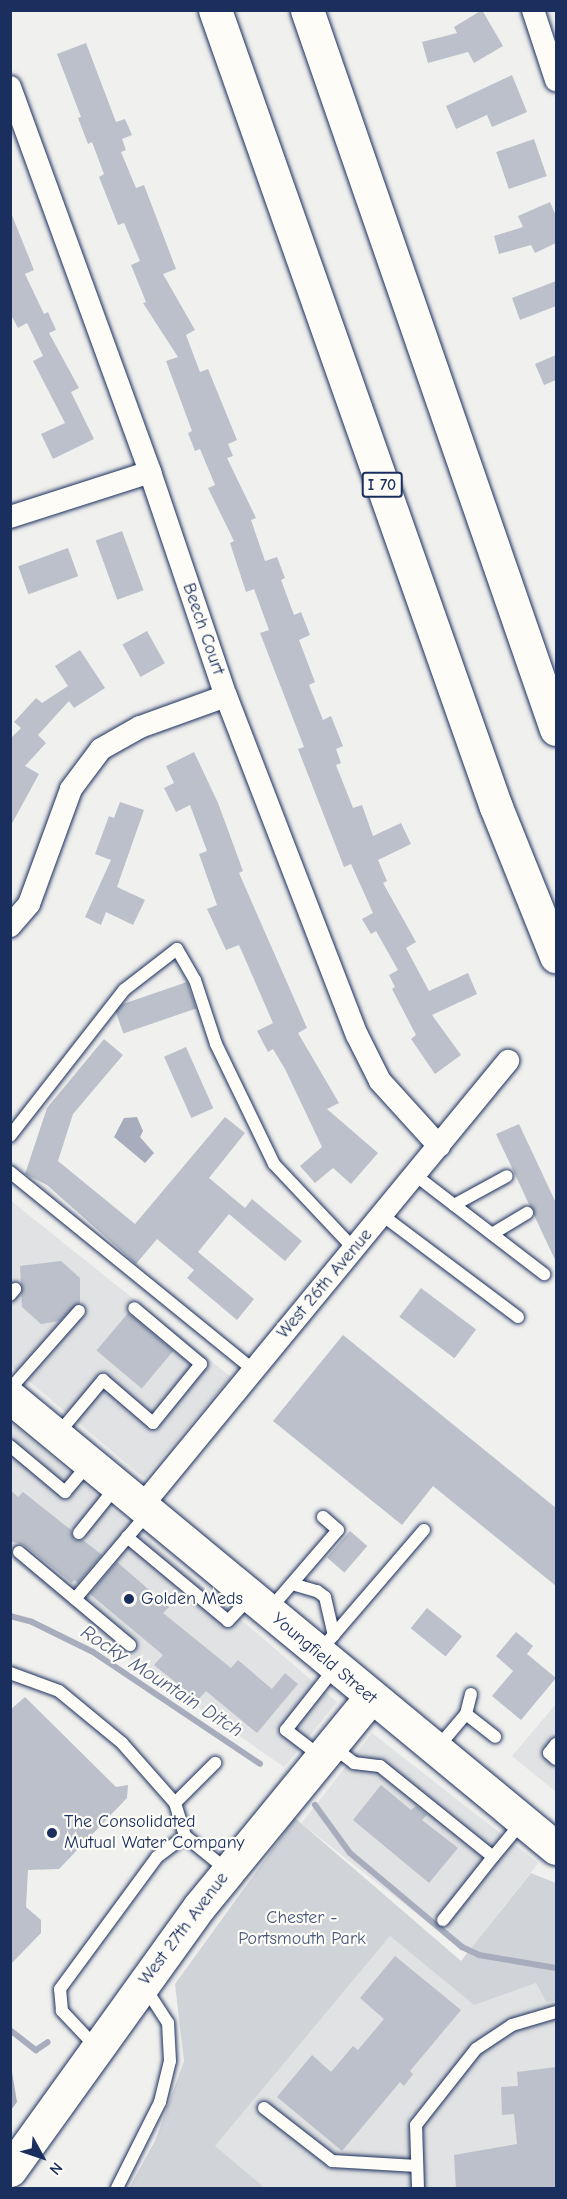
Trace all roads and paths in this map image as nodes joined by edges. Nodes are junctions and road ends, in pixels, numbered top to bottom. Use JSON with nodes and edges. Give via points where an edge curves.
{"nodes":[{"id":1,"x":215,"y":10,"type":"edge"},
{"id":2,"x":307,"y":10,"type":"edge"},
{"id":3,"x":533,"y":10,"type":"edge"},
{"id":4,"x":556,"y":80,"type":"edge"},
{"id":5,"x":12,"y":96,"type":"edge"},
{"id":6,"x":150,"y":472,"type":"junction"},
{"id":7,"x":10,"y":517,"type":"edge"},
{"id":8,"x":226,"y":696,"type":"junction"},
{"id":9,"x":556,"y":729,"type":"edge"},
{"id":10,"x":10,"y":926,"type":"edge"},
{"id":11,"x":556,"y":956,"type":"edge"},
{"id":12,"x":508,"y":1062,"type":"dead end"},
{"id":13,"x":10,"y":1136,"type":"edge"},
{"id":14,"x":440,"y":1146,"type":"junction"},
{"id":15,"x":10,"y":1172,"type":"edge"},
{"id":16,"x":415,"y":1175,"type":"junction"},
{"id":17,"x":507,"y":1176,"type":"dead end"},
{"id":18,"x":454,"y":1205,"type":"junction"},
{"id":19,"x":527,"y":1213,"type":"dead end"},
{"id":20,"x":382,"y":1215,"type":"junction"},
{"id":21,"x":492,"y":1234,"type":"junction"},
{"id":22,"x":354,"y":1249,"type":"junction"},
{"id":23,"x":544,"y":1274,"type":"dead end"},
{"id":24,"x":134,"y":1308,"type":"dead end"},
{"id":25,"x":79,"y":1311,"type":"dead end"},
{"id":26,"x":518,"y":1317,"type":"dead end"},
{"id":27,"x":254,"y":1371,"type":"junction"},
{"id":28,"x":10,"y":1389,"type":"edge"},
{"id":29,"x":10,"y":1397,"type":"edge"},
{"id":30,"x":56,"y":1436,"type":"junction"},
{"id":31,"x":10,"y":1446,"type":"edge"},
{"id":32,"x":89,"y":1463,"type":"junction"},
{"id":33,"x":133,"y":1511,"type":"junction"},
{"id":34,"x":323,"y":1517,"type":"dead end"},
{"id":35,"x":424,"y":1530,"type":"dead end"},
{"id":36,"x":79,"y":1533,"type":"dead end"},
{"id":37,"x":19,"y":1552,"type":"dead end"},
{"id":38,"x":292,"y":1584,"type":"junction"},
{"id":39,"x":75,"y":1599,"type":"junction"},
{"id":40,"x":258,"y":1604,"type":"junction"},
{"id":41,"x":130,"y":1645,"type":"dead end"},
{"id":42,"x":329,"y":1652,"type":"junction"},
{"id":43,"x":10,"y":1673,"type":"edge"},
{"id":44,"x":471,"y":1694,"type":"dead end"},
{"id":45,"x":370,"y":1698,"type":"junction"},
{"id":46,"x":466,"y":1714,"type":"junction"},
{"id":47,"x":495,"y":1737,"type":"dead end"},
{"id":48,"x":556,"y":1744,"type":"edge"},
{"id":49,"x":436,"y":1750,"type":"junction"},
{"id":50,"x":326,"y":1751,"type":"junction"},
{"id":51,"x":556,"y":1759,"type":"edge"},
{"id":52,"x":215,"y":1763,"type":"dead end"},
{"id":53,"x":175,"y":1803,"type":"junction"},
{"id":54,"x":523,"y":1821,"type":"junction"},
{"id":55,"x":185,"y":1836,"type":"junction"},
{"id":56,"x":556,"y":1848,"type":"edge"},
{"id":57,"x":494,"y":1857,"type":"junction"},
{"id":58,"x":228,"y":1870,"type":"junction"},
{"id":59,"x":443,"y":1920,"type":"dead end"},
{"id":60,"x":143,"y":1985,"type":"junction"},
{"id":61,"x":556,"y":2012,"type":"edge"},
{"id":62,"x":99,"y":2050,"type":"junction"},
{"id":63,"x":264,"y":2108,"type":"dead end"},
{"id":64,"x":417,"y":2166,"type":"junction"},
{"id":65,"x":10,"y":2170,"type":"edge"},
{"id":66,"x":117,"y":2188,"type":"edge"},
{"id":67,"x":418,"y":2188,"type":"edge"}],
"edges":[{"from":1,"to":11,"type":"main road","number":"I 70","via":[[496,807]]},
{"from":2,"to":9,"type":"main road"},
{"from":3,"to":4,"type":"street"},
{"from":5,"to":6,"type":"street","name":"Beech Court"},
{"from":6,"to":7,"type":"street"},
{"from":6,"to":8,"type":"street","name":"Beech Court"},
{"from":8,"to":10,"type":"street","via":[[140,727],[101,749],[71,789],[29,904]]},
{"from":8,"to":14,"type":"street","name":"Beech Court","via":[[369,1061],[394,1100]]},
{"from":12,"to":14,"type":"street","name":"West 26th Avenue"},
{"from":13,"to":22,"type":"lane","via":[[124,990],[177,949],[195,980],[216,1044],[274,1164]]},
{"from":14,"to":16,"type":"street","name":"West 26th Avenue"},
{"from":15,"to":27,"type":"lane"},
{"from":16,"to":18,"type":"lane"},
{"from":16,"to":20,"type":"street","name":"West 26th Avenue"},
{"from":17,"to":18,"type":"lane"},
{"from":18,"to":21,"type":"lane"},
{"from":19,"to":21,"type":"lane"},
{"from":20,"to":22,"type":"street","name":"West 26th Avenue"},
{"from":20,"to":26,"type":"lane"},
{"from":21,"to":23,"type":"lane"},
{"from":22,"to":27,"type":"street","name":"West 26th Avenue"},
{"from":24,"to":30,"type":"lane","via":[[201,1364],[153,1423],[103,1380]]},
{"from":25,"to":28,"type":"lane"},
{"from":27,"to":33,"type":"street","name":"West 26th Avenue"},
{"from":29,"to":30,"type":"main road","name":"Youngfield Street"},
{"from":30,"to":32,"type":"main road","name":"Youngfield Street"},
{"from":31,"to":32,"type":"lane","via":[[65,1492]]},
{"from":32,"to":33,"type":"main road","name":"Youngfield Street"},
{"from":33,"to":36,"type":"lane"},
{"from":33,"to":39,"type":"lane"},
{"from":33,"to":40,"type":"main road","name":"Youngfield Street"},
{"from":34,"to":38,"type":"lane","via":[[338,1530]]},
{"from":35,"to":42,"type":"lane"},
{"from":37,"to":39,"type":"lane"},
{"from":38,"to":40,"type":"lane"},
{"from":38,"to":42,"type":"lane","via":[[317,1590],[326,1597]]},
{"from":39,"to":41,"type":"lane"},
{"from":40,"to":42,"type":"main road","name":"Youngfield Street"},
{"from":42,"to":45,"type":"main road","name":"Youngfield Street"},
{"from":42,"to":50,"type":"lane","via":[[286,1730]]},
{"from":43,"to":53,"type":"lane","via":[[59,1691],[122,1743]]},
{"from":44,"to":46,"type":"lane"},
{"from":45,"to":49,"type":"main road","name":"Youngfield Street"},
{"from":45,"to":50,"type":"main road","name":"West 27th Avenue"},
{"from":46,"to":47,"type":"lane"},
{"from":46,"to":49,"type":"lane"},
{"from":48,"to":51,"type":"lane","via":[[549,1753]]},
{"from":49,"to":54,"type":"main road","name":"Youngfield Street"},
{"from":50,"to":57,"type":"lane","via":[[354,1763],[380,1766]]},
{"from":50,"to":58,"type":"main road","name":"West 27th Avenue"},
{"from":52,"to":53,"type":"lane"},
{"from":53,"to":55,"type":"lane"},
{"from":54,"to":56,"type":"main road","name":"Youngfield Street"},
{"from":54,"to":57,"type":"lane"},
{"from":55,"to":58,"type":"lane"},
{"from":55,"to":62,"type":"lane","via":[[157,1857],[60,1989],[62,2011]]},
{"from":57,"to":59,"type":"lane"},
{"from":58,"to":60,"type":"main road","name":"West 27th Avenue"},
{"from":60,"to":62,"type":"main road","name":"West 27th Avenue"},
{"from":60,"to":66,"type":"lane","via":[[168,2023],[170,2061],[160,2102]]},
{"from":61,"to":64,"type":"lane","via":[[512,2025],[476,2049],[416,2125]]},
{"from":62,"to":65,"type":"main road","name":"West 27th Avenue"},
{"from":63,"to":64,"type":"lane","via":[[332,2161]]},
{"from":64,"to":67,"type":"lane"}]}
